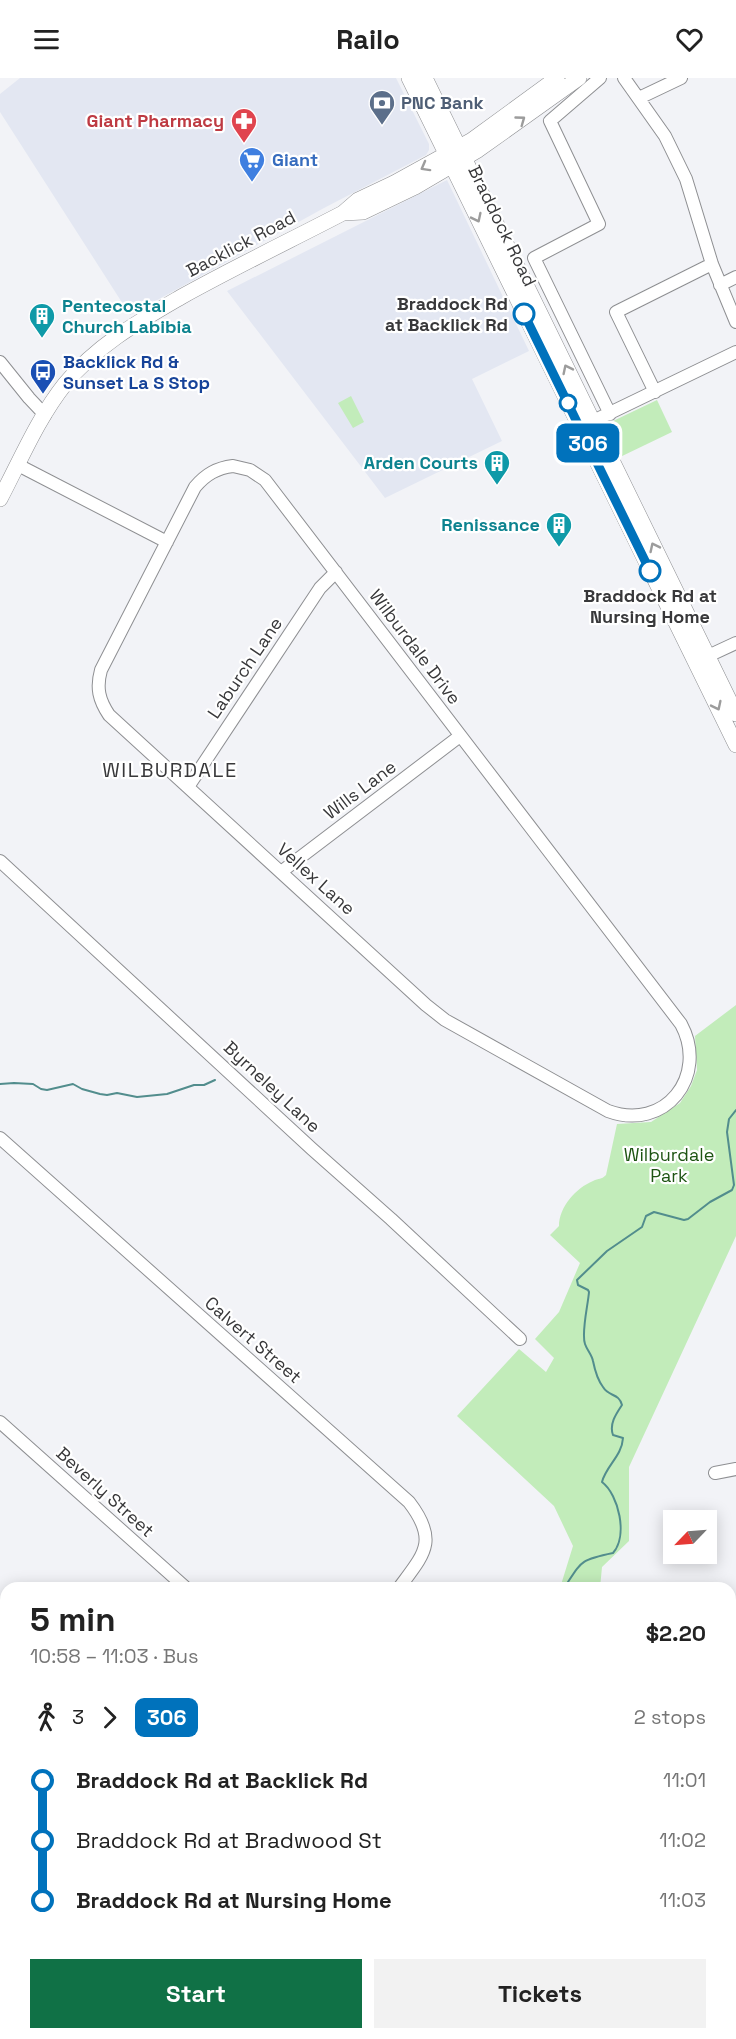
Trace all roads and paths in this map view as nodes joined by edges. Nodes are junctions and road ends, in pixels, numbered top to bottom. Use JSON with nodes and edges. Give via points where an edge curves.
{"nodes":[{"id":1,"x":409,"y":78,"type":"edge"},
{"id":2,"x":425,"y":78,"type":"edge"},
{"id":3,"x":557,"y":78,"type":"edge"},
{"id":4,"x":579,"y":78,"type":"edge"},
{"id":5,"x":600,"y":78,"type":"edge"},
{"id":6,"x":624,"y":78,"type":"edge"},
{"id":7,"x":681,"y":78,"type":"edge"},
{"id":8,"x":639,"y":98,"type":"junction"},
{"id":9,"x":454,"y":157,"type":"junction"},
{"id":10,"x":712,"y":264,"type":"junction"},
{"id":11,"x":736,"y":278,"type":"edge"},
{"id":12,"x":720,"y":285,"type":"junction"},
{"id":13,"x":736,"y":322,"type":"edge"},
{"id":14,"x":736,"y":352,"type":"edge"},
{"id":15,"x":0,"y":362,"type":"edge"},
{"id":16,"x":655,"y":392,"type":"junction"},
{"id":17,"x":45,"y":414,"type":"junction"},
{"id":18,"x":610,"y":414,"type":"junction"},
{"id":19,"x":586,"y":424,"type":"junction"},
{"id":20,"x":18,"y":465,"type":"junction"},
{"id":21,"x":0,"y":499,"type":"edge"},
{"id":22,"x":167,"y":542,"type":"junction"},
{"id":23,"x":336,"y":572,"type":"junction"},
{"id":24,"x":736,"y":642,"type":"edge"},
{"id":25,"x":703,"y":662,"type":"junction"},
{"id":26,"x":736,"y":714,"type":"edge"},
{"id":27,"x":460,"y":736,"type":"junction"},
{"id":28,"x":736,"y":746,"type":"edge"},
{"id":29,"x":188,"y":787,"type":"junction"},
{"id":30,"x":0,"y":861,"type":"edge"},
{"id":31,"x":281,"y":872,"type":"junction"},
{"id":32,"x":678,"y":1093,"type":"joint"},
{"id":33,"x":0,"y":1138,"type":"edge"},
{"id":34,"x":520,"y":1340,"type":"dead end"},
{"id":35,"x":0,"y":1422,"type":"edge"},
{"id":36,"x":736,"y":1469,"type":"edge"},
{"id":37,"x":716,"y":1473,"type":"dead end"},
{"id":38,"x":179,"y":1582,"type":"edge"},
{"id":39,"x":404,"y":1582,"type":"edge"}],
"edges":[{"from":1,"to":9,"type":"main road","name":"Braddock Road"},
{"from":2,"to":9,"type":"main road","name":"Braddock Road"},
{"from":3,"to":9,"type":"main road","name":"Backlick Road"},
{"from":9,"to":4,"type":"main road","name":"Backlick Road","one_way":true,"via":[[510,128]]},
{"from":5,"to":18,"type":"street","via":[[550,121],[599,224],[534,258]]},
{"from":6,"to":8,"type":"street"},
{"from":7,"to":8,"type":"street"},
{"from":8,"to":10,"type":"street","via":[[665,136],[686,179]]},
{"from":9,"to":17,"type":"main road","name":"Backlick Road","via":[[358,200],[343,213],[128,327],[78,369]]},
{"from":9,"to":19,"type":"main road","name":"Braddock Road"},
{"from":10,"to":12,"type":"street"},
{"from":10,"to":16,"type":"street","via":[[616,312]]},
{"from":11,"to":12,"type":"street"},
{"from":12,"to":13,"type":"street"},
{"from":14,"to":16,"type":"street"},
{"from":15,"to":17,"type":"street"},
{"from":16,"to":18,"type":"street"},
{"from":17,"to":20,"type":"main road","name":"Backlick Road"},
{"from":18,"to":19,"type":"street"},
{"from":19,"to":25,"type":"main road","name":"Braddock Road"},
{"from":20,"to":21,"type":"main road","name":"Backlick Road"},
{"from":20,"to":22,"type":"street"},
{"from":22,"to":23,"type":"street","name":"Wilburdale Drive","via":[[201,480],[215,470],[242,467],[265,480]]},
{"from":22,"to":29,"type":"street","name":"Vellex Lane","via":[[104,662],[98,688],[109,715]]},
{"from":23,"to":27,"type":"street","name":"Wilburdale Drive"},
{"from":23,"to":29,"type":"street","name":"Laburch Lane","via":[[320,588]]},
{"from":24,"to":25,"type":"street"},
{"from":25,"to":26,"type":"main road","name":"Braddock Road"},
{"from":25,"to":28,"type":"main road","name":"Braddock Road","one_way":true},
{"from":27,"to":31,"type":"street","name":"Wills Lane"},
{"from":27,"to":32,"type":"street","name":"Wilburdale Drive","via":[[681,1024],[691,1054],[688,1075]]},
{"from":29,"to":31,"type":"street","name":"Vellex Lane"},
{"from":30,"to":34,"type":"street","name":"Byrneley Lane"},
{"from":31,"to":32,"type":"street","name":"Vellex Lane","via":[[453,1025],[608,1112],[626,1116],[647,1114]]},
{"from":33,"to":39,"type":"street","name":"Calvert Street","via":[[409,1502],[423,1521],[426,1545]]},
{"from":35,"to":38,"type":"street","name":"Beverly Street"},
{"from":36,"to":37,"type":"street"}]}
